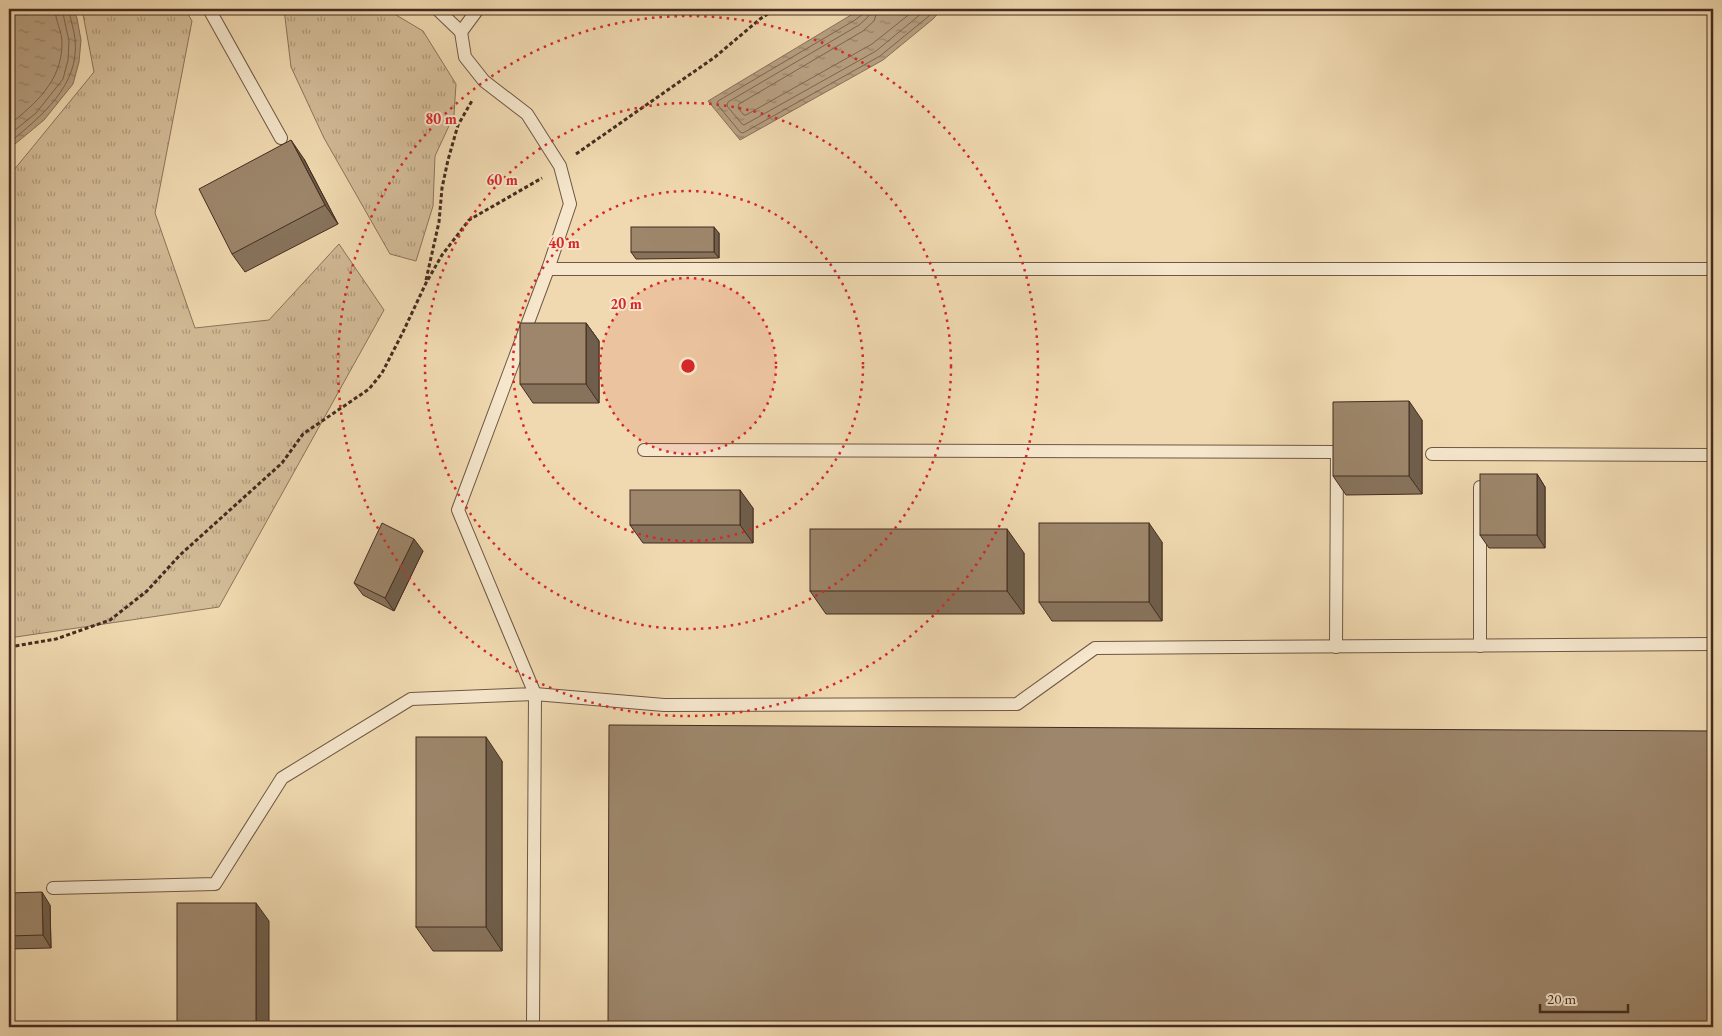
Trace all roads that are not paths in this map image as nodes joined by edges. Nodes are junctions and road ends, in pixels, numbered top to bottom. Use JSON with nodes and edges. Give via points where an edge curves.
{"nodes":[{"id":1,"x":209,"y":9,"type":"edge"},
{"id":2,"x":437,"y":9,"type":"edge"},
{"id":3,"x":478,"y":9,"type":"edge"},
{"id":4,"x":461,"y":32,"type":"junction"},
{"id":5,"x":281,"y":138,"type":"dead end"},
{"id":6,"x":1713,"y":268,"type":"edge"},
{"id":7,"x":548,"y":269,"type":"junction"},
{"id":8,"x":644,"y":450,"type":"dead end"},
{"id":9,"x":1432,"y":454,"type":"dead end"},
{"id":10,"x":1713,"y":455,"type":"edge"},
{"id":11,"x":1480,"y":487,"type":"edge"},
{"id":12,"x":1713,"y":644,"type":"edge"},
{"id":13,"x":1480,"y":646,"type":"junction"},
{"id":14,"x":1336,"y":647,"type":"junction"},
{"id":15,"x":535,"y":694,"type":"junction"},
{"id":16,"x":53,"y":888,"type":"dead end"},
{"id":17,"x":533,"y":1027,"type":"edge"}],
"edges":[{"from":1,"to":5,"type":"lane"},
{"from":2,"to":4,"type":"lane"},
{"from":3,"to":4,"type":"lane"},
{"from":4,"to":7,"type":"lane","via":[[465,57],[484,81],[527,114],[560,166],[570,204]]},
{"from":6,"to":7,"type":"lane"},
{"from":7,"to":15,"type":"lane","via":[[458,510]]},
{"from":8,"to":14,"type":"lane","via":[[1337,452]]},
{"from":9,"to":10,"type":"lane"},
{"from":11,"to":13,"type":"lane"},
{"from":12,"to":13,"type":"lane"},
{"from":13,"to":14,"type":"lane"},
{"from":14,"to":15,"type":"lane","via":[[1095,648],[1016,704],[664,705]]},
{"from":15,"to":16,"type":"lane","via":[[411,699],[282,778],[215,884]]},
{"from":15,"to":17,"type":"lane"}]}
